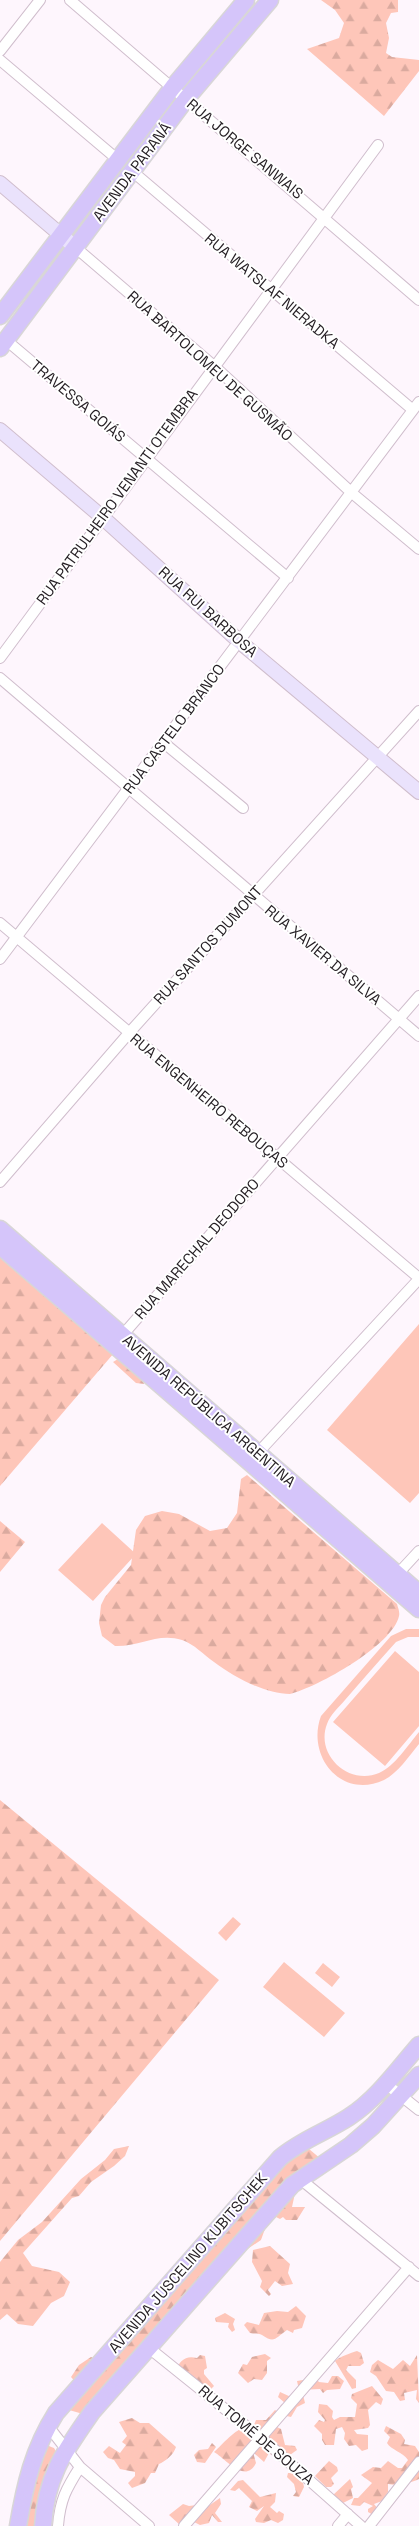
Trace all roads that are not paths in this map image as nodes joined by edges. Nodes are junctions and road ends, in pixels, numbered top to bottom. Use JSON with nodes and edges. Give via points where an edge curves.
{"nodes":[{"id":1,"x":40,"y":0,"type":"edge"},
{"id":2,"x":70,"y":0,"type":"edge"},
{"id":3,"x":246,"y":0,"type":"edge"},
{"id":4,"x":270,"y":0,"type":"edge"},
{"id":5,"x":0,"y":52,"type":"edge"},
{"id":6,"x":0,"y":60,"type":"edge"},
{"id":7,"x":173,"y":88,"type":"junction"},
{"id":8,"x":186,"y":99,"type":"junction"},
{"id":9,"x":378,"y":145,"type":"dead end"},
{"id":10,"x":117,"y":160,"type":"junction"},
{"id":11,"x":132,"y":171,"type":"junction"},
{"id":12,"x":0,"y":184,"type":"edge"},
{"id":13,"x":324,"y":217,"type":"junction"},
{"id":14,"x":62,"y":235,"type":"junction"},
{"id":15,"x":75,"y":247,"type":"junction"},
{"id":16,"x":270,"y":290,"type":"junction"},
{"id":17,"x":419,"y":300,"type":"edge"},
{"id":18,"x":0,"y":316,"type":"edge"},
{"id":19,"x":3,"y":344,"type":"edge"},
{"id":20,"x":214,"y":366,"type":"junction"},
{"id":21,"x":416,"y":406,"type":"edge"},
{"id":22,"x":0,"y":430,"type":"edge"},
{"id":23,"x":146,"y":459,"type":"junction"},
{"id":24,"x":352,"y":493,"type":"junction"},
{"id":25,"x":102,"y":517,"type":"junction"},
{"id":26,"x":419,"y":549,"type":"edge"},
{"id":27,"x":288,"y":578,"type":"junction"},
{"id":28,"x":240,"y":642,"type":"junction"},
{"id":29,"x":0,"y":658,"type":"edge"},
{"id":30,"x":0,"y":678,"type":"edge"},
{"id":31,"x":419,"y":711,"type":"edge"},
{"id":32,"x":164,"y":744,"type":"junction"},
{"id":33,"x":377,"y":757,"type":"junction"},
{"id":34,"x":129,"y":788,"type":"junction"},
{"id":35,"x":419,"y":792,"type":"edge"},
{"id":36,"x":243,"y":808,"type":"dead end"},
{"id":37,"x":254,"y":895,"type":"junction"},
{"id":38,"x":0,"y":923,"type":"edge"},
{"id":39,"x":17,"y":936,"type":"junction"},
{"id":40,"x":0,"y":959,"type":"edge"},
{"id":41,"x":419,"y":996,"type":"edge"},
{"id":42,"x":400,"y":1020,"type":"junction"},
{"id":43,"x":129,"y":1033,"type":"junction"},
{"id":44,"x":419,"y":1036,"type":"edge"},
{"id":45,"x":276,"y":1158,"type":"junction"},
{"id":46,"x":0,"y":1182,"type":"edge"},
{"id":47,"x":0,"y":1229,"type":"edge"},
{"id":48,"x":0,"y":1246,"type":"edge"},
{"id":49,"x":419,"y":1279,"type":"edge"},
{"id":50,"x":118,"y":1340,"type":"junction"},
{"id":51,"x":253,"y":1458,"type":"junction"},
{"id":52,"x":419,"y":1551,"type":"edge"},
{"id":53,"x":393,"y":1579,"type":"junction"},
{"id":54,"x":419,"y":1593,"type":"edge"},
{"id":55,"x":419,"y":1609,"type":"edge"},
{"id":56,"x":419,"y":2045,"type":"edge"},
{"id":57,"x":419,"y":2075,"type":"edge"},
{"id":58,"x":386,"y":2083,"type":"junction"},
{"id":59,"x":402,"y":2096,"type":"junction"},
{"id":60,"x":419,"y":2110,"type":"edge"},
{"id":61,"x":299,"y":2178,"type":"junction"},
{"id":62,"x":208,"y":2239,"type":"junction"},
{"id":63,"x":226,"y":2260,"type":"junction"},
{"id":64,"x":409,"y":2267,"type":"junction"},
{"id":65,"x":419,"y":2276,"type":"edge"},
{"id":66,"x":149,"y":2348,"type":"junction"},
{"id":67,"x":48,"y":2426,"type":"junction"},
{"id":68,"x":261,"y":2438,"type":"junction"},
{"id":69,"x":65,"y":2450,"type":"junction"},
{"id":70,"x":419,"y":2462,"type":"edge"},
{"id":71,"x":80,"y":2467,"type":"junction"},
{"id":72,"x":348,"y":2514,"type":"junction"},
{"id":73,"x":18,"y":2526,"type":"edge"},
{"id":74,"x":43,"y":2526,"type":"edge"},
{"id":75,"x":58,"y":2526,"type":"edge"},
{"id":76,"x":149,"y":2526,"type":"edge"},
{"id":77,"x":184,"y":2526,"type":"edge"},
{"id":78,"x":338,"y":2526,"type":"edge"},
{"id":79,"x":361,"y":2526,"type":"edge"},
{"id":80,"x":369,"y":2526,"type":"edge"}],
"edges":[{"from":1,"to":5,"type":"street"},
{"from":2,"to":7,"type":"street","name":"RUA JORGE SANWAIS"},
{"from":3,"to":7,"type":"main road","name":"AVENIDA PARANÁ"},
{"from":4,"to":8,"type":"main road","name":"AVENIDA PARANÁ"},
{"from":6,"to":10,"type":"street"},
{"from":7,"to":8,"type":"street","name":"RUA JORGE SANWAIS"},
{"from":7,"to":10,"type":"main road","name":"AVENIDA PARANÁ"},
{"from":8,"to":11,"type":"main road","name":"AVENIDA PARANÁ"},
{"from":8,"to":13,"type":"street","name":"RUA JORGE SANWAIS"},
{"from":9,"to":13,"type":"street","name":"RUA PATRULHEIRO VENANTI OTEMBRA"},
{"from":10,"to":14,"type":"main road","name":"AVENIDA PARANÁ"},
{"from":11,"to":15,"type":"main road","name":"AVENIDA PARANÁ"},
{"from":11,"to":16,"type":"street","name":"RUA WATSLAF NIERADKA"},
{"from":12,"to":14,"type":"street","name":"RUA BARTOLOMEU DE GUSMÃO"},
{"from":13,"to":16,"type":"street","name":"RUA PATRULHEIRO VENANTI OTEMBRA"},
{"from":13,"to":17,"type":"street","name":"RUA JORGE SANWAIS"},
{"from":14,"to":15,"type":"street","name":"RUA BARTOLOMEU DE GUSMÃO"},
{"from":14,"to":18,"type":"main road","name":"AVENIDA PARANÁ"},
{"from":15,"to":19,"type":"main road","name":"AVENIDA PARANÁ"},
{"from":15,"to":20,"type":"street","name":"RUA BARTOLOMEU DE GUSMÃO"},
{"from":16,"to":20,"type":"street","name":"RUA PATRULHEIRO VENANTI OTEMBRA"},
{"from":16,"to":21,"type":"street","name":"RUA WATSLAF NIERADKA"},
{"from":19,"to":23,"type":"street","name":"TRAVESSA GOIÁS"},
{"from":20,"to":23,"type":"street","name":"RUA PATRULHEIRO VENANTI OTEMBRA"},
{"from":20,"to":24,"type":"street","name":"RUA BARTOLOMEU DE GUSMÃO"},
{"from":21,"to":24,"type":"street","name":"RUA CASTELO BRANCO"},
{"from":22,"to":25,"type":"street","name":"RUA RUI BARBOSA"},
{"from":23,"to":25,"type":"street","name":"RUA PATRULHEIRO VENANTI OTEMBRA"},
{"from":23,"to":27,"type":"street","name":"TRAVESSA GOIÁS"},
{"from":24,"to":26,"type":"street","name":"RUA BARTOLOMEU DE GUSMÃO"},
{"from":24,"to":27,"type":"street","name":"RUA CASTELO BRANCO"},
{"from":25,"to":28,"type":"street","name":"RUA RUI BARBOSA"},
{"from":25,"to":29,"type":"street","name":"RUA PATRULHEIRO VENANTI OTEMBRA"},
{"from":27,"to":28,"type":"street","name":"RUA CASTELO BRANCO"},
{"from":28,"to":32,"type":"street","name":"RUA CASTELO BRANCO"},
{"from":28,"to":33,"type":"street","name":"RUA RUI BARBOSA"},
{"from":30,"to":34,"type":"street","name":"RUA XAVIER DA SILVA"},
{"from":31,"to":33,"type":"street","name":"RUA SANTOS DUMONT"},
{"from":32,"to":34,"type":"street","name":"RUA CASTELO BRANCO"},
{"from":32,"to":36,"type":"street"},
{"from":33,"to":35,"type":"street","name":"RUA RUI BARBOSA"},
{"from":33,"to":37,"type":"street","name":"RUA SANTOS DUMONT"},
{"from":34,"to":37,"type":"street","name":"RUA XAVIER DA SILVA"},
{"from":34,"to":39,"type":"street","name":"RUA CASTELO BRANCO"},
{"from":37,"to":42,"type":"street","name":"RUA XAVIER DA SILVA"},
{"from":37,"to":43,"type":"street","name":"RUA SANTOS DUMONT"},
{"from":38,"to":39,"type":"street","name":"RUA ENGENHEIRO REBOUÇAS"},
{"from":39,"to":40,"type":"street","name":"RUA CASTELO BRANCO"},
{"from":39,"to":43,"type":"street","name":"RUA ENGENHEIRO REBOUÇAS"},
{"from":41,"to":42,"type":"street","name":"RUA MARECHAL DEODORO"},
{"from":42,"to":44,"type":"street","name":"RUA XAVIER DA SILVA"},
{"from":42,"to":45,"type":"street","name":"RUA MARECHAL DEODORO"},
{"from":43,"to":45,"type":"street","name":"RUA ENGENHEIRO REBOUÇAS"},
{"from":43,"to":46,"type":"street","name":"RUA SANTOS DUMONT"},
{"from":45,"to":49,"type":"street","name":"RUA ENGENHEIRO REBOUÇAS"},
{"from":45,"to":50,"type":"street","name":"RUA MARECHAL DEODORO"},
{"from":47,"to":50,"type":"main road","name":"AVENIDA REPÚBLICA ARGENTINA"},
{"from":48,"to":50,"type":"main road","name":"AVENIDA REPÚBLICA ARGENTINA"},
{"from":49,"to":51,"type":"street"},
{"from":50,"to":51,"type":"main road","name":"AVENIDA REPÚBLICA ARGENTINA"},
{"from":51,"to":53,"type":"main road","name":"AVENIDA REPÚBLICA ARGENTINA"},
{"from":52,"to":53,"type":"street"},
{"from":53,"to":54,"type":"main road","name":"AVENIDA REPÚBLICA ARGENTINA"},
{"from":53,"to":55,"type":"main road","name":"AVENIDA REPÚBLICA ARGENTINA"},
{"from":56,"to":58,"type":"main road","name":"AVENIDA JUSCELINO KUBITSCHEK"},
{"from":57,"to":59,"type":"main road","name":"AVENIDA JUSCELINO KUBITSCHEK"},
{"from":58,"to":59,"type":"street"},
{"from":58,"to":62,"type":"main road","name":"AVENIDA JUSCELINO KUBITSCHEK","via":[[351,2116],[294,2146],[280,2158]]},
{"from":59,"to":60,"type":"street"},
{"from":59,"to":61,"type":"main road","name":"AVENIDA JUSCELINO KUBITSCHEK","via":[[351,2145]]},
{"from":61,"to":63,"type":"main road","name":"AVENIDA JUSCELINO KUBITSCHEK"},
{"from":61,"to":64,"type":"street"},
{"from":62,"to":63,"type":"main road"},
{"from":62,"to":67,"type":"main road","name":"AVENIDA JUSCELINO KUBITSCHEK"},
{"from":63,"to":66,"type":"main road","name":"AVENIDA JUSCELINO KUBITSCHEK"},
{"from":64,"to":65,"type":"street"},
{"from":64,"to":68,"type":"street"},
{"from":66,"to":68,"type":"street","name":"RUA TOMÉ DE SOUZA"},
{"from":66,"to":69,"type":"main road","name":"AVENIDA JUSCELINO KUBITSCHEK","via":[[92,2412]]},
{"from":67,"to":69,"type":"street"},
{"from":67,"to":73,"type":"main road","name":"AVENIDA JUSCELINO KUBITSCHEK","via":[[32,2459]]},
{"from":68,"to":72,"type":"street","name":"RUA TOMÉ DE SOUZA"},
{"from":68,"to":77,"type":"street"},
{"from":69,"to":71,"type":"street"},
{"from":69,"to":74,"type":"main road","name":"AVENIDA JUSCELINO KUBITSCHEK","via":[[44,2500]]},
{"from":70,"to":80,"type":"street"},
{"from":71,"to":75,"type":"street","via":[[59,2506]]},
{"from":71,"to":76,"type":"street"},
{"from":72,"to":78,"type":"street"},
{"from":72,"to":79,"type":"street","name":"RUA TOMÉ DE SOUZA"}]}
